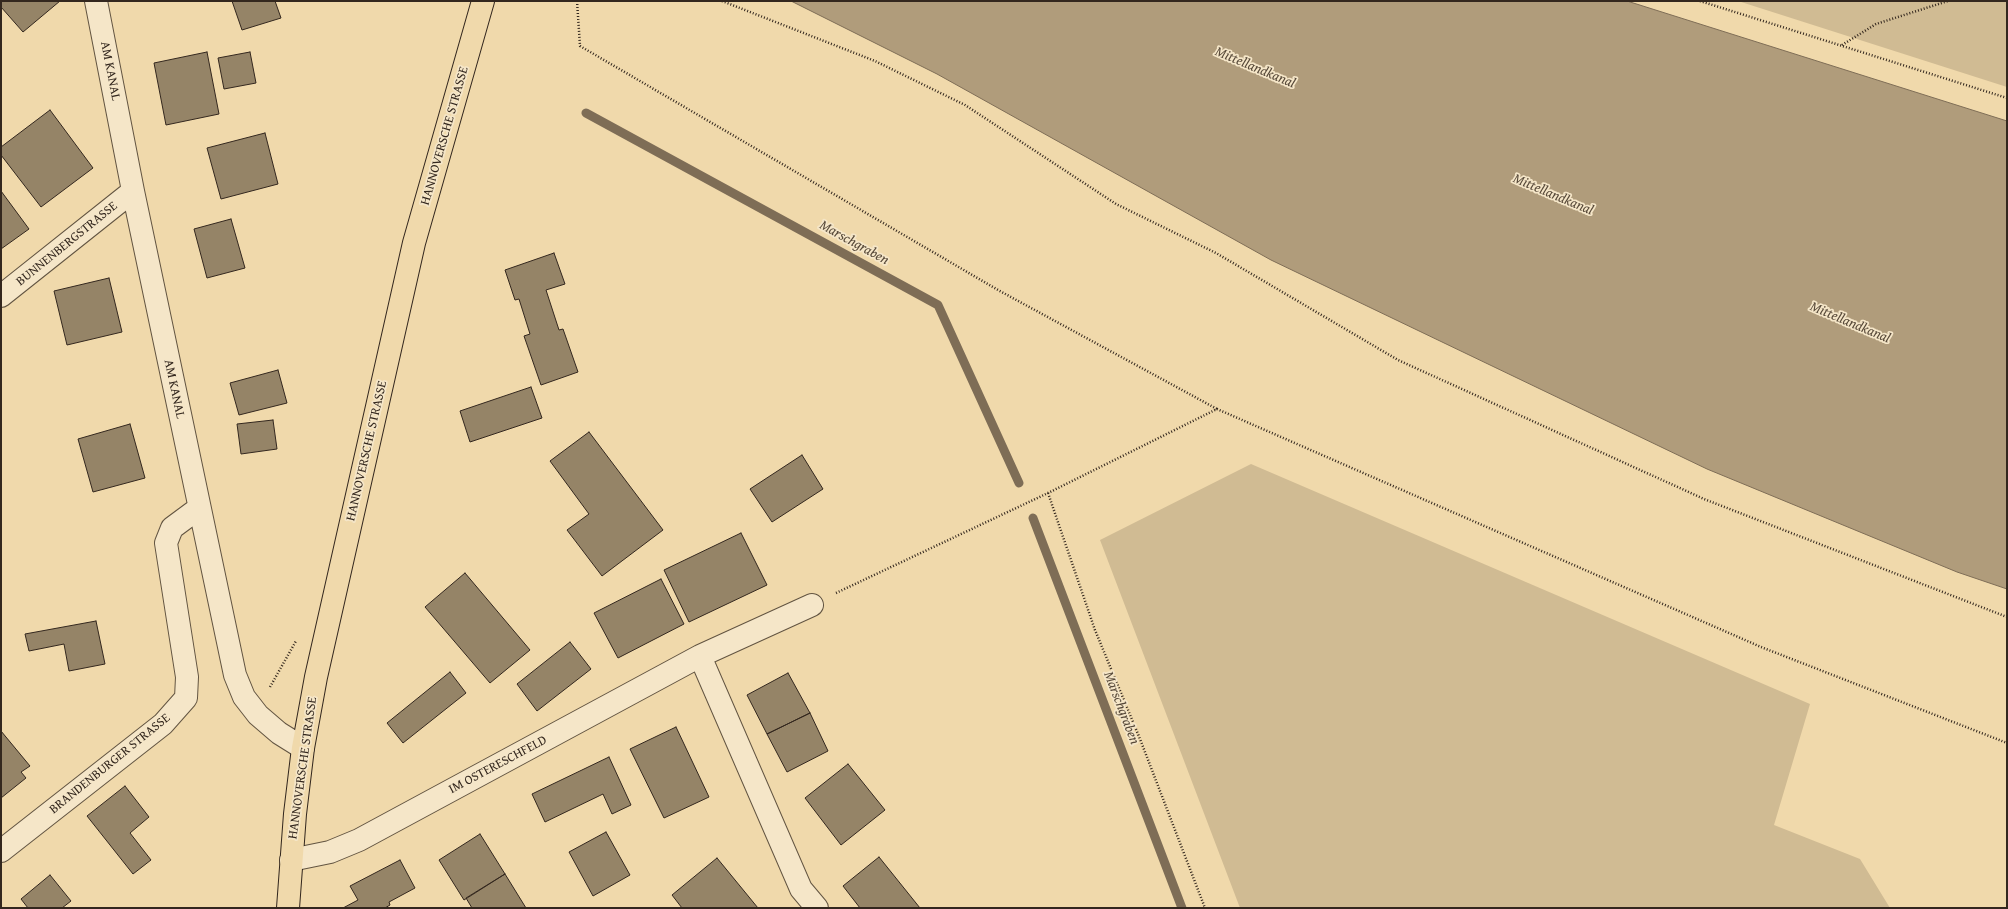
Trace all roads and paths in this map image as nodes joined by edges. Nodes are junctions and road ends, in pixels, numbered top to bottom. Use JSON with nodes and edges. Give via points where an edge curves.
{"nodes":[{"id":1,"x":96,"y":1,"type":"edge"},
{"id":2,"x":483,"y":1,"type":"edge"},
{"id":3,"x":577,"y":1,"type":"edge"},
{"id":4,"x":722,"y":1,"type":"edge"},
{"id":5,"x":1700,"y":1,"type":"edge"},
{"id":6,"x":1948,"y":1,"type":"edge"},
{"id":7,"x":1842,"y":45,"type":"junction"},
{"id":8,"x":2007,"y":98,"type":"edge"},
{"id":9,"x":132,"y":191,"type":"junction"},
{"id":10,"x":1,"y":296,"type":"edge"},
{"id":11,"x":1217,"y":409,"type":"junction"},
{"id":12,"x":1048,"y":493,"type":"junction"},
{"id":13,"x":199,"y":508,"type":"junction"},
{"id":14,"x":812,"y":605,"type":"joint"},
{"id":15,"x":2007,"y":617,"type":"edge"},
{"id":16,"x":700,"y":656,"type":"junction"},
{"id":17,"x":2007,"y":743,"type":"edge"},
{"id":18,"x":303,"y":748,"type":"junction"},
{"id":19,"x":1,"y":851,"type":"edge"},
{"id":20,"x":291,"y":860,"type":"junction"},
{"id":21,"x":288,"y":908,"type":"edge"},
{"id":22,"x":817,"y":908,"type":"edge"},
{"id":23,"x":1205,"y":908,"type":"edge"}],
"edges":[{"from":1,"to":9,"type":"street","name":"AM KANAL"},
{"from":2,"to":18,"type":"main road","name":"HANNOVERSCHE STRASSE","via":[[414,243],[329,614]]},
{"from":3,"to":11,"type":"path","via":[[580,46],[998,290]]},
{"from":4,"to":15,"type":"path","via":[[875,61],[965,105],[1116,204],[1216,253],[1398,360],[1704,499]]},
{"from":5,"to":7,"type":"path"},
{"from":6,"to":7,"type":"path","via":[[1876,24]]},
{"from":7,"to":8,"type":"path"},
{"from":9,"to":10,"type":"street","name":"BUNNENBERGSTRASSE"},
{"from":9,"to":13,"type":"street","name":"AM KANAL"},
{"from":11,"to":12,"type":"path"},
{"from":11,"to":17,"type":"path","via":[[1761,647]]},
{"from":12,"to":14,"type":"path"},
{"from":12,"to":23,"type":"path","via":[[1095,630]]},
{"from":13,"to":18,"type":"street","name":"AM KANAL","via":[[235,675],[244,697],[258,715],[279,733]]},
{"from":13,"to":19,"type":"street","name":"BRANDENBURGER STRASSE","via":[[172,528],[166,543],[187,677],[186,698],[163,724]]},
{"from":14,"to":16,"type":"street","name":"IM OSTERESCHFELD"},
{"from":16,"to":20,"type":"street","name":"IM OSTERESCHFELD","via":[[359,840],[330,852]]},
{"from":16,"to":22,"type":"street","via":[[801,889]]},
{"from":18,"to":20,"type":"main road","name":"HANNOVERSCHE STRASSE"},
{"from":20,"to":21,"type":"main road","name":"HANNOVERSCHE STRASSE"}]}
